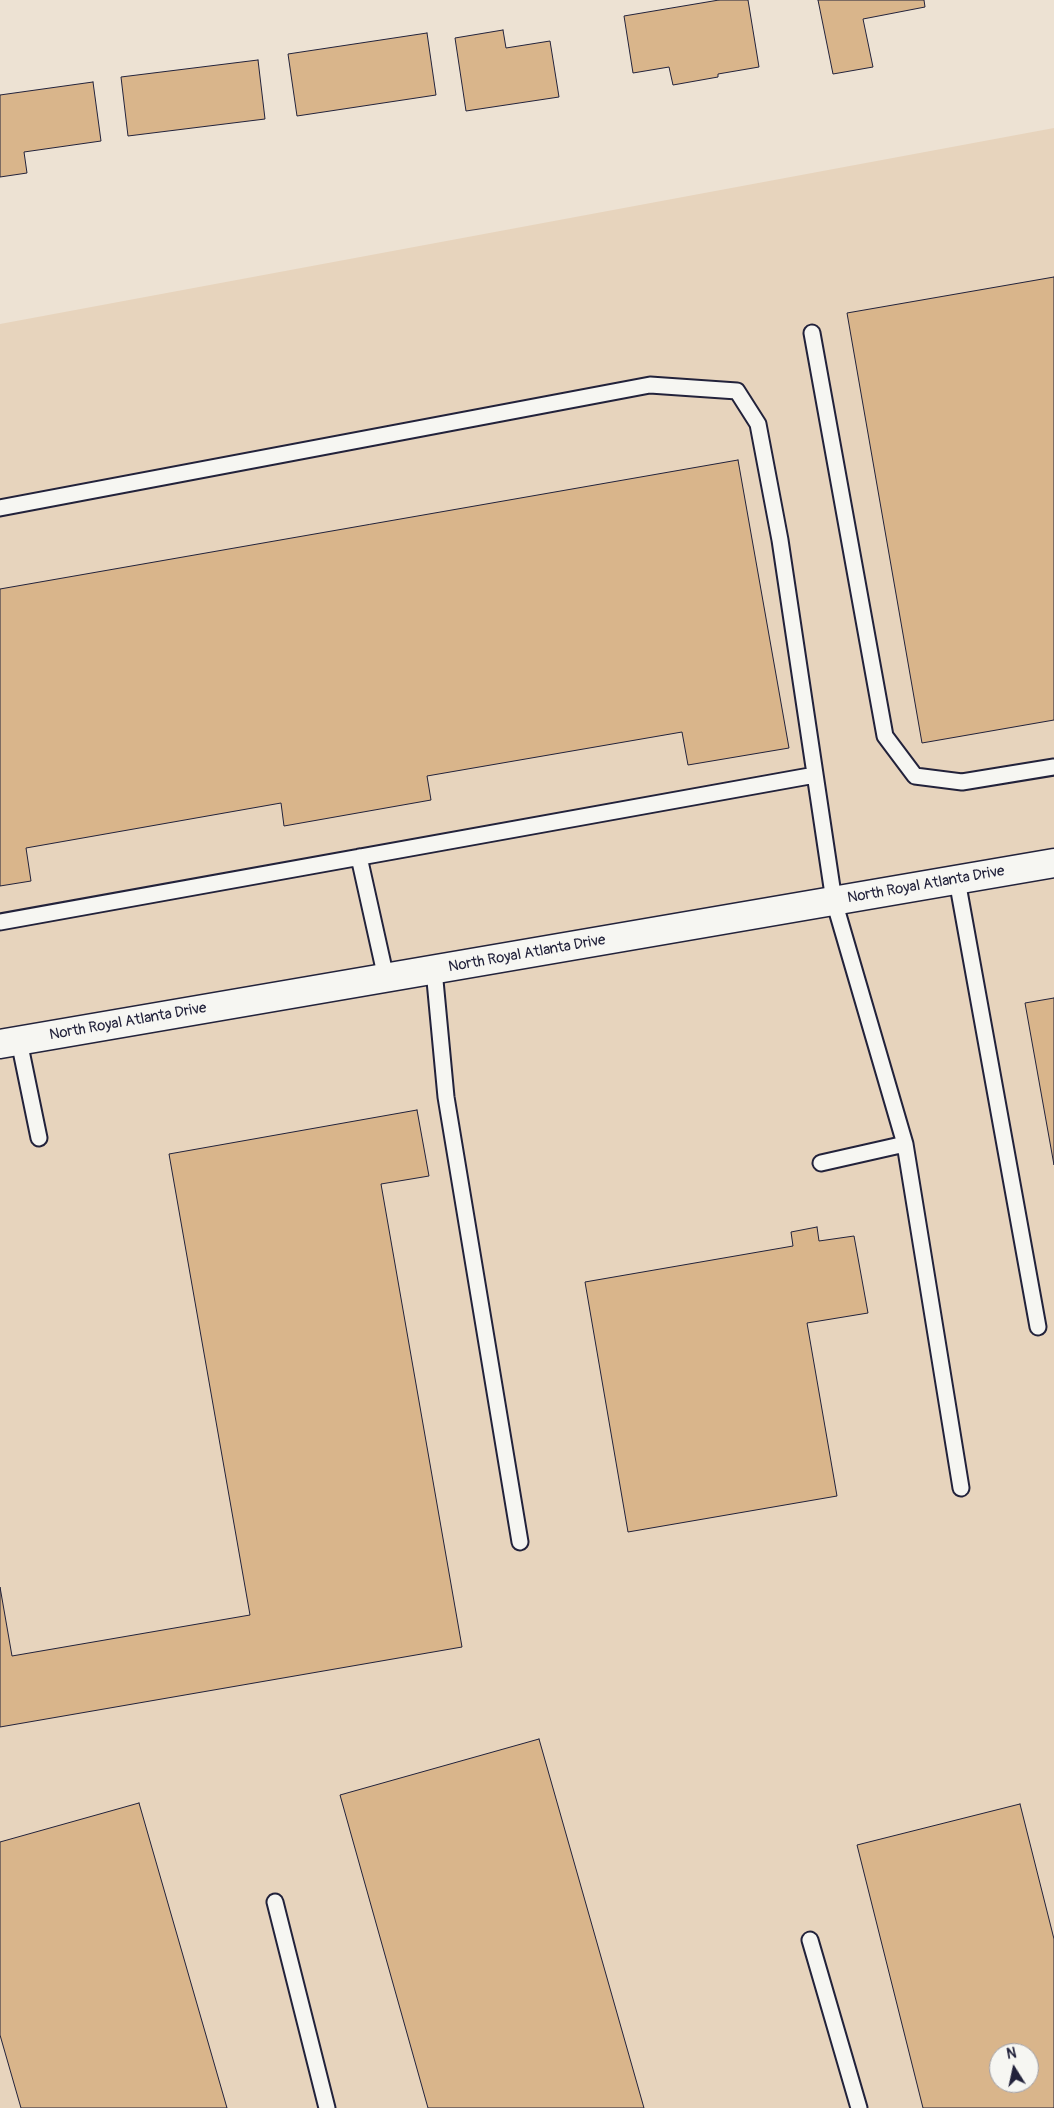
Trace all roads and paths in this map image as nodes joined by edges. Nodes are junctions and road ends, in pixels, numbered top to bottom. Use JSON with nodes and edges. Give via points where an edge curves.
{"nodes":[{"id":1,"x":812,"y":333,"type":"dead end"},
{"id":2,"x":0,"y":508,"type":"edge"},
{"id":3,"x":1054,"y":767,"type":"edge"},
{"id":4,"x":815,"y":775,"type":"junction"},
{"id":5,"x":359,"y":857,"type":"junction"},
{"id":6,"x":1054,"y":863,"type":"edge"},
{"id":7,"x":958,"y":880,"type":"junction"},
{"id":8,"x":834,"y":901,"type":"junction"},
{"id":9,"x":0,"y":922,"type":"edge"},
{"id":10,"x":434,"y":970,"type":"junction"},
{"id":11,"x":386,"y":978,"type":"junction"},
{"id":12,"x":9,"y":1042,"type":"edge"},
{"id":13,"x":39,"y":1138,"type":"dead end"},
{"id":14,"x":905,"y":1144,"type":"junction"},
{"id":15,"x":821,"y":1163,"type":"dead end"},
{"id":16,"x":1038,"y":1327,"type":"dead end"},
{"id":17,"x":961,"y":1488,"type":"dead end"},
{"id":18,"x":520,"y":1542,"type":"dead end"},
{"id":19,"x":275,"y":1902,"type":"dead end"},
{"id":20,"x":810,"y":1940,"type":"dead end"},
{"id":21,"x":328,"y":2108,"type":"edge"},
{"id":22,"x":859,"y":2108,"type":"edge"}],
"edges":[{"from":1,"to":3,"type":"lane","via":[[885,736],[915,776],[962,782]]},
{"from":2,"to":4,"type":"lane","via":[[650,385],[736,391],[758,424],[780,540]]},
{"from":4,"to":5,"type":"lane"},
{"from":4,"to":8,"type":"lane"},
{"from":5,"to":9,"type":"lane"},
{"from":5,"to":11,"type":"lane"},
{"from":6,"to":7,"type":"street","name":"North Royal Atlanta Drive"},
{"from":7,"to":8,"type":"street","name":"North Royal Atlanta Drive"},
{"from":7,"to":16,"type":"lane"},
{"from":8,"to":10,"type":"street","name":"North Royal Atlanta Drive"},
{"from":8,"to":14,"type":"lane"},
{"from":10,"to":11,"type":"street","name":"North Royal Atlanta Drive"},
{"from":10,"to":18,"type":"lane","via":[[446,1097]]},
{"from":11,"to":12,"type":"street","name":"North Royal Atlanta Drive"},
{"from":12,"to":13,"type":"lane"},
{"from":14,"to":15,"type":"lane"},
{"from":14,"to":17,"type":"lane"},
{"from":19,"to":21,"type":"lane"},
{"from":20,"to":22,"type":"lane"}]}
